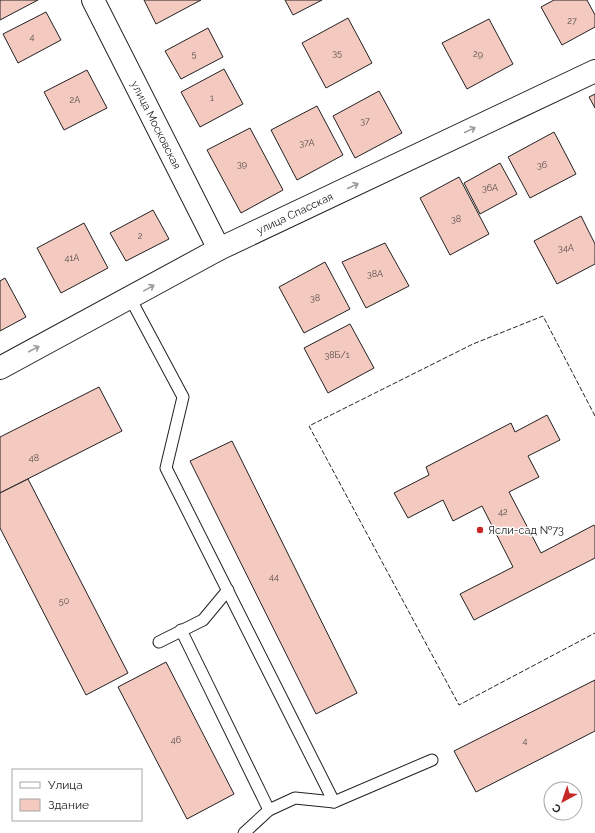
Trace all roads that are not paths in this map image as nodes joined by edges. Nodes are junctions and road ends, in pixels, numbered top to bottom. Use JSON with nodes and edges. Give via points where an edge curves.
{"nodes":[{"id":1,"x":93,"y":0,"type":"edge"},
{"id":2,"x":595,"y":71,"type":"edge"},
{"id":3,"x":219,"y":249,"type":"junction"},
{"id":4,"x":130,"y":298,"type":"junction"},
{"id":5,"x":0,"y":368,"type":"edge"},
{"id":6,"x":228,"y":590,"type":"junction"},
{"id":7,"x":181,"y":630,"type":"junction"},
{"id":8,"x":159,"y":642,"type":"dead end"},
{"id":9,"x":432,"y":760,"type":"dead end"},
{"id":10,"x":334,"y":802,"type":"junction"},
{"id":11,"x":269,"y":810,"type":"junction"},
{"id":12,"x":244,"y":833,"type":"edge"}],
"edges":[{"from":1,"to":3,"type":"street","name":"улица Московская"},
{"from":3,"to":2,"type":"street","name":"улица Спасская","one_way":true},
{"from":4,"to":3,"type":"street","name":"улица Спасская","one_way":true},
{"from":5,"to":4,"type":"street","name":"улица Спасская","one_way":true},
{"from":4,"to":6,"type":"lane","via":[[183,398],[166,468]]},
{"from":6,"to":7,"type":"lane","via":[[203,620]]},
{"from":6,"to":10,"type":"lane"},
{"from":7,"to":8,"type":"lane"},
{"from":7,"to":11,"type":"lane"},
{"from":9,"to":10,"type":"lane"},
{"from":10,"to":11,"type":"lane","via":[[295,798]]},
{"from":11,"to":12,"type":"lane"}]}
